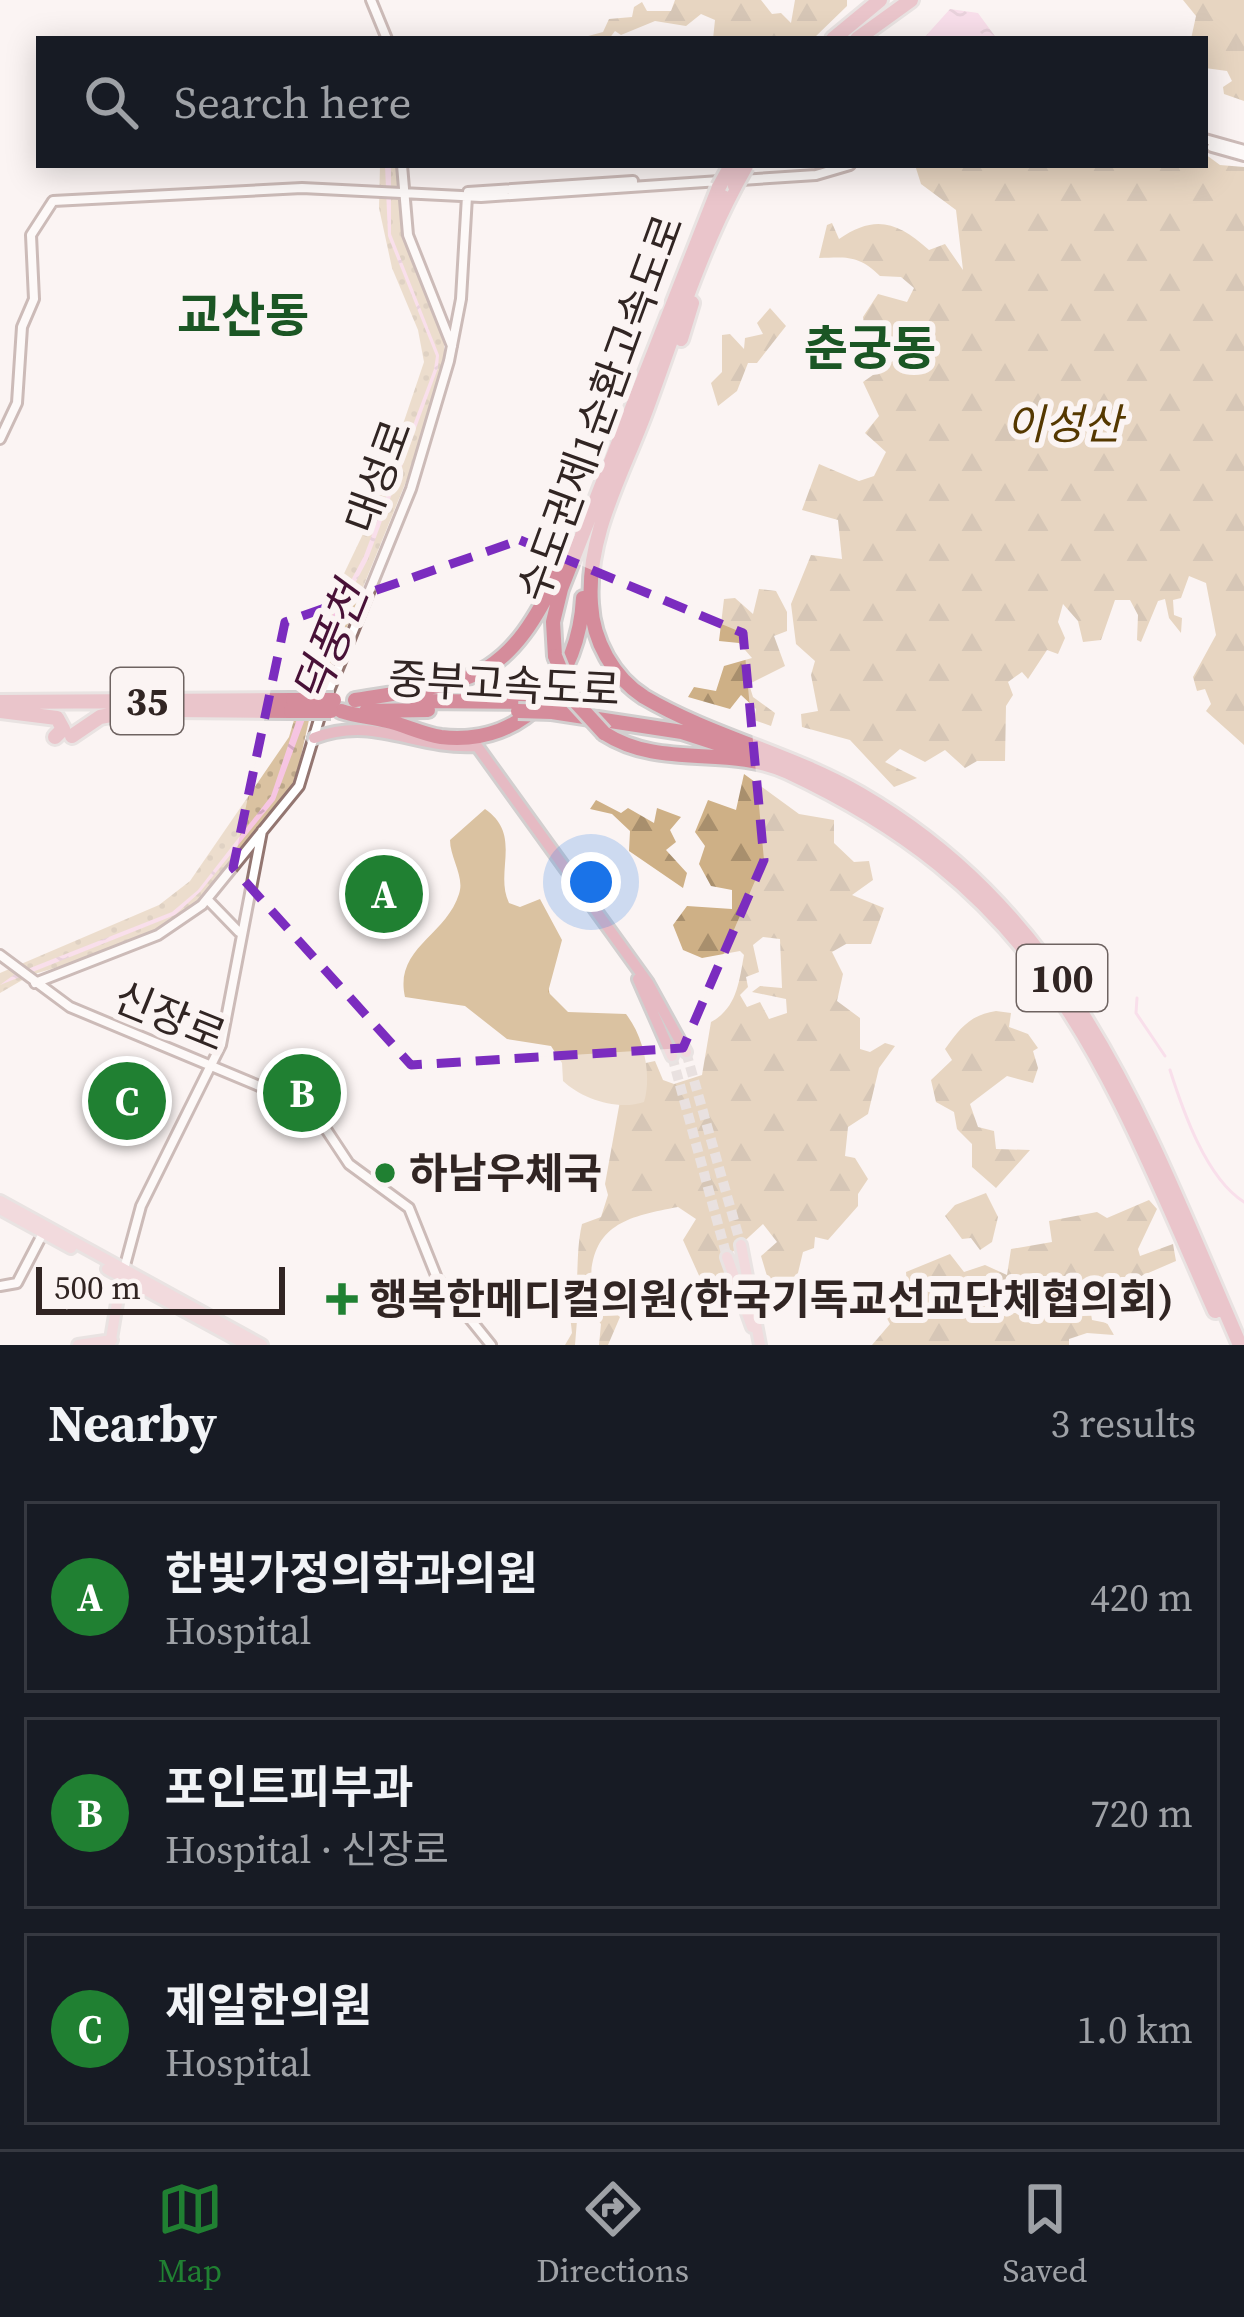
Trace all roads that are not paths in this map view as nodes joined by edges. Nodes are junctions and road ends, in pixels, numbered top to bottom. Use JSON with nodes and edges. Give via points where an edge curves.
{"nodes":[{"id":1,"x":370,"y":0,"type":"edge"},
{"id":2,"x":880,"y":0,"type":"edge"},
{"id":3,"x":895,"y":0,"type":"edge"},
{"id":4,"x":911,"y":0,"type":"edge"},
{"id":5,"x":386,"y":36,"type":"edge"},
{"id":6,"x":837,"y":36,"type":"edge"},
{"id":7,"x":851,"y":36,"type":"edge"},
{"id":8,"x":861,"y":36,"type":"edge"},
{"id":9,"x":1208,"y":143,"type":"edge"},
{"id":10,"x":1244,"y":153,"type":"edge"},
{"id":11,"x":402,"y":168,"type":"edge"},
{"id":12,"x":816,"y":168,"type":"edge"},
{"id":13,"x":837,"y":168,"type":"edge"},
{"id":14,"x":734,"y":174,"type":"edge"},
{"id":15,"x":398,"y":195,"type":"junction"},
{"id":16,"x":467,"y":196,"type":"junction"},
{"id":17,"x":702,"y":248,"type":"junction"},
{"id":18,"x":442,"y":328,"type":"junction"},
{"id":19,"x":457,"y":329,"type":"junction"},
{"id":20,"x":681,"y":339,"type":"dead end"},
{"id":21,"x":453,"y":347,"type":"junction"},
{"id":22,"x":663,"y":359,"type":"junction"},
{"id":23,"x":662,"y":393,"type":"dead end"},
{"id":24,"x":0,"y":439,"type":"edge"},
{"id":25,"x":632,"y":447,"type":"junction"},
{"id":26,"x":604,"y":480,"type":"junction"},
{"id":27,"x":133,"y":679,"type":"dead end"},
{"id":28,"x":68,"y":688,"type":"dead end"},
{"id":29,"x":119,"y":690,"type":"dead end"},
{"id":30,"x":355,"y":700,"type":"junction"},
{"id":31,"x":215,"y":701,"type":"junction"},
{"id":32,"x":138,"y":703,"type":"junction"},
{"id":33,"x":0,"y":706,"type":"edge"},
{"id":34,"x":292,"y":706,"type":"junction"},
{"id":35,"x":522,"y":706,"type":"junction"},
{"id":36,"x":335,"y":707,"type":"junction"},
{"id":37,"x":553,"y":708,"type":"junction"},
{"id":38,"x":113,"y":714,"type":"junction"},
{"id":39,"x":93,"y":732,"type":"dead end"},
{"id":40,"x":720,"y":733,"type":"junction"},
{"id":41,"x":56,"y":736,"type":"dead end"},
{"id":42,"x":72,"y":736,"type":"dead end"},
{"id":43,"x":314,"y":738,"type":"junction"},
{"id":44,"x":782,"y":769,"type":"junction"},
{"id":45,"x":262,"y":831,"type":"junction"},
{"id":46,"x":207,"y":899,"type":"junction"},
{"id":47,"x":241,"y":927,"type":"junction"},
{"id":48,"x":626,"y":955,"type":"junction"},
{"id":49,"x":0,"y":956,"type":"edge"},
{"id":50,"x":34,"y":983,"type":"junction"},
{"id":51,"x":686,"y":1052,"type":"tunnel mouth"},
{"id":52,"x":672,"y":1055,"type":"tunnel mouth"},
{"id":53,"x":212,"y":1065,"type":"junction"},
{"id":54,"x":0,"y":1205,"type":"edge"},
{"id":55,"x":42,"y":1235,"type":"junction"},
{"id":56,"x":741,"y":1245,"type":"tunnel mouth"},
{"id":57,"x":727,"y":1256,"type":"tunnel mouth"},
{"id":58,"x":122,"y":1274,"type":"junction"},
{"id":59,"x":0,"y":1286,"type":"edge"},
{"id":60,"x":141,"y":1288,"type":"junction"},
{"id":61,"x":117,"y":1302,"type":"junction"},
{"id":62,"x":113,"y":1343,"type":"edge"},
{"id":63,"x":1242,"y":1343,"type":"edge"},
{"id":64,"x":88,"y":1344,"type":"edge"},
{"id":65,"x":247,"y":1345,"type":"edge"},
{"id":66,"x":262,"y":1345,"type":"edge"},
{"id":67,"x":491,"y":1345,"type":"edge"},
{"id":68,"x":759,"y":1345,"type":"edge"},
{"id":69,"x":1230,"y":1345,"type":"edge"}],
"edges":[{"from":1,"to":5,"type":"street"},
{"from":2,"to":6,"type":"highway"},
{"from":3,"to":7,"type":"highway"},
{"from":4,"to":8,"type":"highway"},
{"from":9,"to":10,"type":"street"},
{"from":11,"to":15,"type":"street"},
{"from":12,"to":15,"type":"street"},
{"from":13,"to":14,"type":"street","via":[[797,177]]},
{"from":14,"to":16,"type":"street"},
{"from":14,"to":17,"type":"highway","name":"수도권제1순환고속도로","number":"100"},
{"from":15,"to":16,"type":"street"},
{"from":15,"to":18,"type":"street"},
{"from":15,"to":24,"type":"street","via":[[302,188],[53,201],[31,235],[34,299],[22,327],[16,403]]},
{"from":16,"to":19,"type":"street","name":"대성로"},
{"from":17,"to":20,"type":"highway"},
{"from":17,"to":22,"type":"highway","name":"수도권제1순환고속도로","number":"100"},
{"from":17,"to":26,"type":"highway","name":"수도권제1순환고속도로","number":"100"},
{"from":18,"to":19,"type":"street"},
{"from":18,"to":21,"type":"street"},
{"from":19,"to":21,"type":"street","name":"대성로"},
{"from":21,"to":43,"type":"street","name":"대성로","via":[[411,489],[348,633]]},
{"from":22,"to":25,"type":"highway","name":"수도권제1순환고속도로","number":"100"},
{"from":22,"to":36,"type":"highway","via":[[598,515],[578,644],[550,696],[518,721],[468,737],[426,734]]},
{"from":23,"to":25,"type":"highway"},
{"from":25,"to":40,"type":"highway","name":"수도권제1순환고속도로","number":"100","via":[[592,568],[599,644],[634,691]]},
{"from":26,"to":30,"type":"highway","via":[[540,611],[505,657],[450,686]]},
{"from":26,"to":44,"type":"highway","name":"수도권제1순환고속도로","number":"100","bridge":true,"via":[[556,603],[555,656],[572,698],[604,734],[658,756]]},
{"from":27,"to":32,"type":"highway"},
{"from":28,"to":33,"type":"highway"},
{"from":29,"to":32,"type":"highway"},
{"from":30,"to":35,"type":"highway","name":"중부고속도로","number":"35"},
{"from":30,"to":36,"type":"highway","name":"중부고속도로","number":"35"},
{"from":31,"to":32,"type":"highway"},
{"from":31,"to":33,"type":"highway","name":"중부고속도로","number":"35"},
{"from":31,"to":34,"type":"highway","name":"중부고속도로","number":"35"},
{"from":32,"to":33,"type":"highway","name":"중부고속도로","number":"35"},
{"from":32,"to":34,"type":"highway","name":"중부고속도로","number":"35"},
{"from":32,"to":38,"type":"highway"},
{"from":33,"to":41,"type":"highway","via":[[57,718],[63,729]]},
{"from":34,"to":36,"type":"highway","name":"중부고속도로","number":"35","bridge":true},
{"from":35,"to":36,"type":"highway","name":"중부고속도로","number":"35"},
{"from":35,"to":37,"type":"highway","name":"중부고속도로","number":"35","bridge":true},
{"from":37,"to":40,"type":"highway","name":"중부고속도로","number":"35"},
{"from":37,"to":44,"type":"highway","name":"중부고속도로","number":"35","via":[[682,732]]},
{"from":38,"to":39,"type":"highway","via":[[92,724]]},
{"from":38,"to":42,"type":"highway"},
{"from":40,"to":63,"type":"highway","name":"수도권제1순환고속도로","number":"100","via":[[810,768],[899,818],[1028,935],[1116,1065]]},
{"from":43,"to":45,"type":"street","name":"대성로","via":[[300,784]]},
{"from":43,"to":48,"type":"main road","via":[[358,727],[423,744],[477,746]]},
{"from":44,"to":69,"type":"highway","name":"수도권제1순환고속도로","number":"100","via":[[868,812],[931,856],[987,903],[1046,975],[1124,1107]]},
{"from":45,"to":46,"type":"street","name":"대성로"},
{"from":45,"to":47,"type":"street"},
{"from":46,"to":47,"type":"street"},
{"from":46,"to":50,"type":"street","name":"대성로","via":[[158,935]]},
{"from":47,"to":53,"type":"street"},
{"from":48,"to":51,"type":"main road"},
{"from":48,"to":52,"type":"main road"},
{"from":49,"to":50,"type":"street","name":"신장로"},
{"from":50,"to":53,"type":"street","name":"신장로","via":[[70,1007]]},
{"from":53,"to":58,"type":"street","via":[[141,1206]]},
{"from":53,"to":67,"type":"street","name":"신장로","via":[[315,1110],[346,1160],[409,1208],[437,1278]]},
{"from":54,"to":55,"type":"main road"},
{"from":54,"to":58,"type":"main road"},
{"from":55,"to":58,"type":"main road"},
{"from":55,"to":59,"type":"street","via":[[17,1283]]},
{"from":56,"to":68,"type":"main road"},
{"from":57,"to":68,"type":"main road"},
{"from":58,"to":60,"type":"main road"},
{"from":58,"to":61,"type":"main road"},
{"from":58,"to":66,"type":"main road"},
{"from":60,"to":61,"type":"main road"},
{"from":60,"to":65,"type":"main road"},
{"from":61,"to":62,"type":"main road"},
{"from":62,"to":64,"type":"main road"}]}
